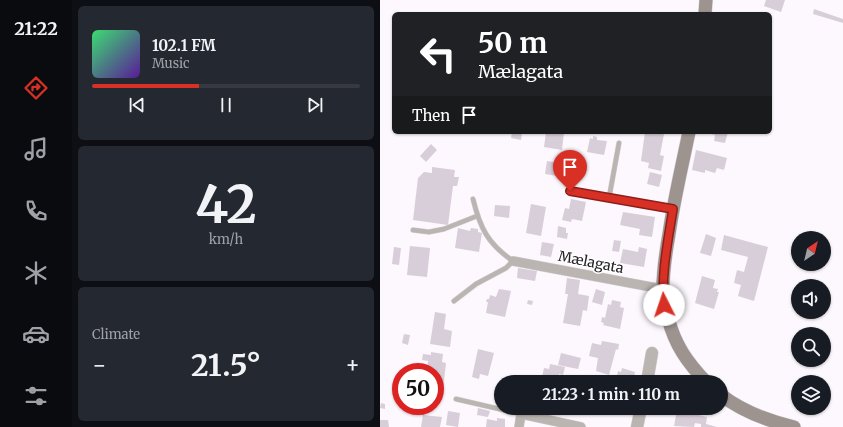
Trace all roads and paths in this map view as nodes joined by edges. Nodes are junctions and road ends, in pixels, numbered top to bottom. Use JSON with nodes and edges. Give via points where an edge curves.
{"nodes":[{"id":1,"x":706,"y":0,"type":"edge"},
{"id":2,"x":705,"y":12,"type":"edge"},
{"id":3,"x":689,"y":134,"type":"edge"},
{"id":4,"x":619,"y":143,"type":"dead end"},
{"id":5,"x":570,"y":191,"type":"dead end"},
{"id":6,"x":609,"y":198,"type":"junction"},
{"id":7,"x":473,"y":199,"type":"dead end"},
{"id":8,"x":673,"y":209,"type":"junction"},
{"id":9,"x":477,"y":216,"type":"junction"},
{"id":10,"x":413,"y":230,"type":"dead end"},
{"id":11,"x":514,"y":261,"type":"junction"},
{"id":12,"x":662,"y":289,"type":"junction"},
{"id":13,"x":454,"y":301,"type":"dead end"},
{"id":14,"x":652,"y":353,"type":"dead end"},
{"id":15,"x":648,"y":375,"type":"edge"},
{"id":16,"x":699,"y":375,"type":"edge"},
{"id":17,"x":456,"y":399,"type":"dead end"},
{"id":18,"x":728,"y":399,"type":"edge"},
{"id":19,"x":494,"y":408,"type":"edge"},
{"id":20,"x":521,"y":415,"type":"edge"},
{"id":21,"x":526,"y":415,"type":"edge"},
{"id":22,"x":640,"y":415,"type":"edge"},
{"id":23,"x":519,"y":427,"type":"edge"},
{"id":24,"x":581,"y":427,"type":"edge"},
{"id":25,"x":637,"y":427,"type":"edge"},
{"id":26,"x":794,"y":427,"type":"edge"}],
"edges":[{"from":1,"to":2,"type":"main road"},
{"from":3,"to":8,"type":"main road"},
{"from":4,"to":6,"type":"lane"},
{"from":5,"to":6,"type":"lane"},
{"from":6,"to":8,"type":"lane"},
{"from":7,"to":9,"type":"lane"},
{"from":8,"to":12,"type":"main road"},
{"from":9,"to":10,"type":"lane","via":[[444,229],[429,232]]},
{"from":9,"to":11,"type":"lane","via":[[492,244]]},
{"from":11,"to":12,"type":"street","name":"Mælagata"},
{"from":11,"to":13,"type":"lane"},
{"from":12,"to":16,"type":"main road","via":[[673,335],[683,355]]},
{"from":14,"to":15,"type":"street"},
{"from":17,"to":19,"type":"lane"},
{"from":18,"to":26,"type":"main road","via":[[748,411]]},
{"from":20,"to":23,"type":"street"},
{"from":21,"to":24,"type":"street"},
{"from":22,"to":25,"type":"street"}]}
